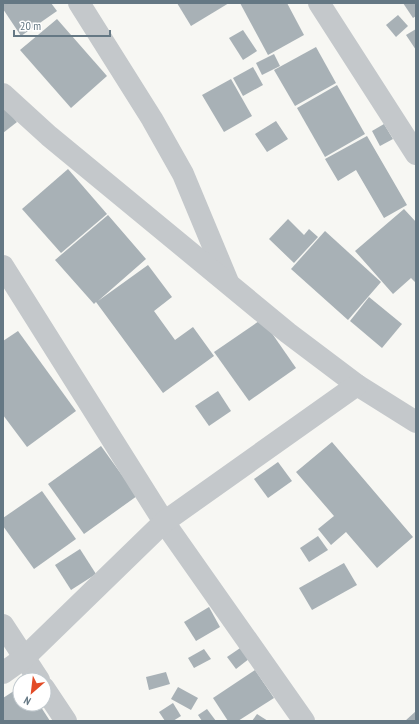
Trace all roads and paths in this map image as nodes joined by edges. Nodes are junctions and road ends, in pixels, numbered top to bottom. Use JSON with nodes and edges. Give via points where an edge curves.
{"nodes":[{"id":1,"x":79,"y":3,"type":"edge"},
{"id":2,"x":318,"y":3,"type":"edge"},
{"id":3,"x":3,"y":94,"type":"edge"},
{"id":4,"x":416,"y":154,"type":"edge"},
{"id":5,"x":3,"y":266,"type":"edge"},
{"id":6,"x":230,"y":286,"type":"junction"},
{"id":7,"x":357,"y":385,"type":"junction"},
{"id":8,"x":416,"y":422,"type":"edge"},
{"id":9,"x":164,"y":522,"type":"junction"},
{"id":10,"x":3,"y":625,"type":"edge"},
{"id":11,"x":24,"y":658,"type":"junction"},
{"id":12,"x":33,"y":672,"type":"edge"},
{"id":13,"x":3,"y":673,"type":"edge"},
{"id":14,"x":52,"y":700,"type":"edge"},
{"id":15,"x":66,"y":721,"type":"edge"},
{"id":16,"x":304,"y":721,"type":"edge"}],
"edges":[{"from":1,"to":6,"type":"street","via":[[152,119],[183,174]]},
{"from":2,"to":4,"type":"street"},
{"from":3,"to":6,"type":"street","via":[[49,136]]},
{"from":5,"to":9,"type":"street"},
{"from":6,"to":7,"type":"street"},
{"from":7,"to":8,"type":"street"},
{"from":7,"to":9,"type":"street"},
{"from":9,"to":11,"type":"street"},
{"from":9,"to":16,"type":"street"},
{"from":10,"to":11,"type":"street"},
{"from":11,"to":12,"type":"street"},
{"from":11,"to":13,"type":"street"},
{"from":14,"to":15,"type":"street"}]}
